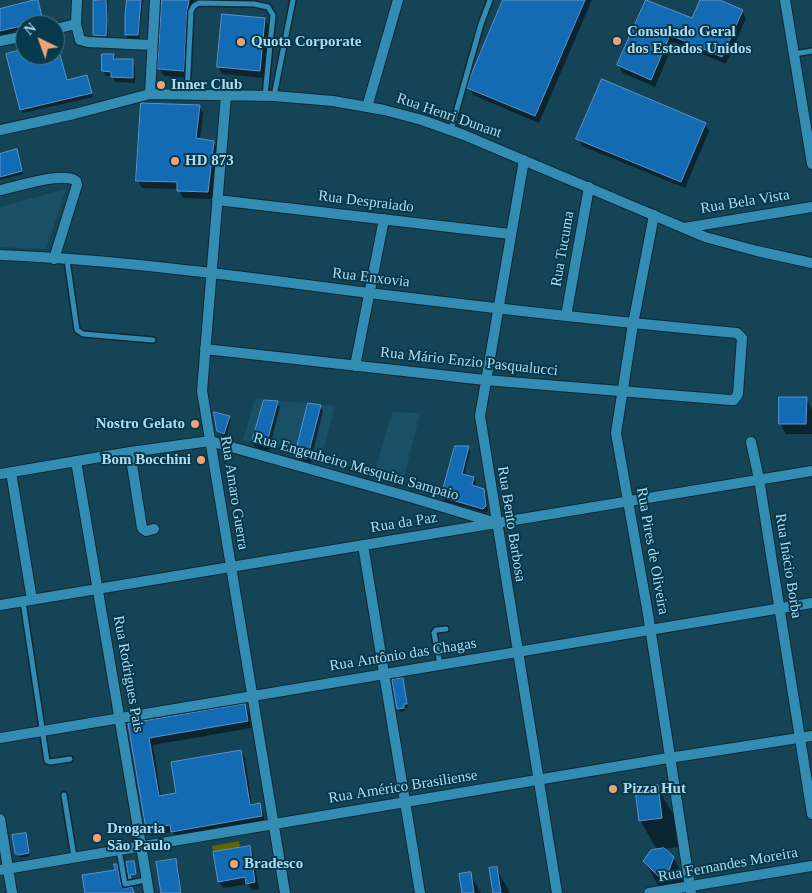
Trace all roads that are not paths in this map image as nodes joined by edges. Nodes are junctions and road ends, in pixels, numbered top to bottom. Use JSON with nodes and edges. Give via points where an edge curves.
{"nodes":[{"id":1,"x":77,"y":0,"type":"edge"},
{"id":2,"x":155,"y":0,"type":"edge"},
{"id":3,"x":293,"y":0,"type":"edge"},
{"id":4,"x":398,"y":0,"type":"edge"},
{"id":5,"x":490,"y":0,"type":"edge"},
{"id":6,"x":785,"y":0,"type":"edge"},
{"id":7,"x":76,"y":24,"type":"junction"},
{"id":8,"x":65,"y":27,"type":"edge"},
{"id":9,"x":15,"y":38,"type":"edge"},
{"id":10,"x":0,"y":41,"type":"edge"},
{"id":11,"x":152,"y":45,"type":"junction"},
{"id":12,"x":812,"y":51,"type":"edge"},
{"id":13,"x":794,"y":54,"type":"junction"},
{"id":14,"x":150,"y":94,"type":"junction"},
{"id":15,"x":187,"y":95,"type":"junction"},
{"id":16,"x":226,"y":95,"type":"junction"},
{"id":17,"x":269,"y":96,"type":"junction"},
{"id":18,"x":367,"y":107,"type":"junction"},
{"id":19,"x":0,"y":130,"type":"edge"},
{"id":20,"x":451,"y":130,"type":"junction"},
{"id":21,"x":524,"y":160,"type":"junction"},
{"id":22,"x":812,"y":164,"type":"edge"},
{"id":23,"x":589,"y":187,"type":"junction"},
{"id":24,"x":0,"y":190,"type":"edge"},
{"id":25,"x":217,"y":200,"type":"junction"},
{"id":26,"x":812,"y":206,"type":"edge"},
{"id":27,"x":654,"y":215,"type":"junction"},
{"id":28,"x":384,"y":219,"type":"junction"},
{"id":29,"x":683,"y":228,"type":"junction"},
{"id":30,"x":510,"y":234,"type":"junction"},
{"id":31,"x":0,"y":255,"type":"edge"},
{"id":32,"x":54,"y":259,"type":"junction"},
{"id":33,"x":67,"y":260,"type":"junction"},
{"id":34,"x":812,"y":264,"type":"edge"},
{"id":35,"x":212,"y":272,"type":"junction"},
{"id":36,"x":369,"y":293,"type":"junction"},
{"id":37,"x":498,"y":308,"type":"junction"},
{"id":38,"x":566,"y":316,"type":"junction"},
{"id":39,"x":634,"y":324,"type":"junction"},
{"id":40,"x":153,"y":340,"type":"dead end"},
{"id":41,"x":205,"y":348,"type":"junction"},
{"id":42,"x":355,"y":366,"type":"junction"},
{"id":43,"x":485,"y":380,"type":"junction"},
{"id":44,"x":622,"y":391,"type":"junction"},
{"id":45,"x":730,"y":400,"type":"joint"},
{"id":46,"x":210,"y":441,"type":"junction"},
{"id":47,"x":751,"y":442,"type":"dead end"},
{"id":48,"x":130,"y":452,"type":"junction"},
{"id":49,"x":76,"y":461,"type":"junction"},
{"id":50,"x":812,"y":471,"type":"edge"},
{"id":51,"x":11,"y":472,"type":"junction"},
{"id":52,"x":0,"y":474,"type":"edge"},
{"id":53,"x":759,"y":479,"type":"junction"},
{"id":54,"x":629,"y":501,"type":"junction"},
{"id":55,"x":496,"y":524,"type":"junction"},
{"id":56,"x":154,"y":529,"type":"dead end"},
{"id":57,"x":363,"y":545,"type":"junction"},
{"id":58,"x":231,"y":567,"type":"junction"},
{"id":59,"x":98,"y":589,"type":"junction"},
{"id":60,"x":27,"y":601,"type":"junction"},
{"id":61,"x":812,"y":603,"type":"edge"},
{"id":62,"x":0,"y":605,"type":"edge"},
{"id":63,"x":780,"y":608,"type":"junction"},
{"id":64,"x":446,"y":629,"type":"dead end"},
{"id":65,"x":650,"y":629,"type":"junction"},
{"id":66,"x":517,"y":651,"type":"junction"},
{"id":67,"x":440,"y":664,"type":"junction"},
{"id":68,"x":384,"y":674,"type":"junction"},
{"id":69,"x":252,"y":696,"type":"junction"},
{"id":70,"x":120,"y":718,"type":"junction"},
{"id":71,"x":42,"y":731,"type":"junction"},
{"id":72,"x":812,"y":736,"type":"edge"},
{"id":73,"x":0,"y":738,"type":"edge"},
{"id":74,"x":800,"y":738,"type":"junction"},
{"id":75,"x":671,"y":758,"type":"junction"},
{"id":76,"x":70,"y":759,"type":"dead end"},
{"id":77,"x":538,"y":780,"type":"junction"},
{"id":78,"x":64,"y":795,"type":"dead end"},
{"id":79,"x":404,"y":802,"type":"junction"},
{"id":80,"x":812,"y":814,"type":"edge"},
{"id":81,"x":0,"y":818,"type":"edge"},
{"id":82,"x":274,"y":824,"type":"junction"},
{"id":83,"x":141,"y":846,"type":"junction"},
{"id":84,"x":119,"y":850,"type":"junction"},
{"id":85,"x":74,"y":857,"type":"junction"},
{"id":86,"x":812,"y":866,"type":"edge"},
{"id":87,"x":4,"y":869,"type":"edge"},
{"id":88,"x":146,"y":880,"type":"junction"},
{"id":89,"x":691,"y":890,"type":"edge"},
{"id":90,"x":12,"y":893,"type":"edge"},
{"id":91,"x":148,"y":893,"type":"edge"},
{"id":92,"x":285,"y":893,"type":"edge"},
{"id":93,"x":420,"y":893,"type":"edge"},
{"id":94,"x":557,"y":893,"type":"edge"},
{"id":95,"x":649,"y":893,"type":"edge"}],
"edges":[{"from":1,"to":7,"type":"street"},
{"from":2,"to":11,"type":"street"},
{"from":3,"to":17,"type":"lane"},
{"from":4,"to":18,"type":"street"},
{"from":5,"to":20,"type":"lane","via":[[480,24]]},
{"from":6,"to":13,"type":"street"},
{"from":7,"to":8,"type":"street"},
{"from":7,"to":11,"type":"street","via":[[83,42]]},
{"from":9,"to":10,"type":"street"},
{"from":11,"to":14,"type":"street"},
{"from":12,"to":13,"type":"lane"},
{"from":13,"to":22,"type":"street"},
{"from":14,"to":15,"type":"street","name":"Rua Henri Dunant"},
{"from":14,"to":19,"type":"street","name":"Rua Henri Dunant"},
{"from":15,"to":16,"type":"street","name":"Rua Henri Dunant"},
{"from":15,"to":17,"type":"lane","via":[[191,12],[199,3],[268,7],[273,15]]},
{"from":16,"to":17,"type":"street","name":"Rua Henri Dunant"},
{"from":16,"to":25,"type":"street","name":"Rua Amaro Guerra"},
{"from":17,"to":18,"type":"street","name":"Rua Henri Dunant"},
{"from":18,"to":20,"type":"street","name":"Rua Henri Dunant"},
{"from":20,"to":21,"type":"street","name":"Rua Henri Dunant"},
{"from":21,"to":23,"type":"street","name":"Rua Henri Dunant"},
{"from":21,"to":30,"type":"street","name":"Rua Bento Barbosa"},
{"from":23,"to":27,"type":"street","name":"Rua Henri Dunant"},
{"from":23,"to":38,"type":"street","name":"Rua Tucuma"},
{"from":24,"to":32,"type":"street","via":[[58,178],[74,179],[77,185]]},
{"from":25,"to":28,"type":"street","name":"Rua Despraiado"},
{"from":25,"to":35,"type":"street","name":"Rua Amaro Guerra"},
{"from":26,"to":29,"type":"street","name":"Rua Bela Vista"},
{"from":27,"to":29,"type":"street","name":"Rua Henri Dunant"},
{"from":27,"to":39,"type":"street","name":"Rua Pires de Oliveira"},
{"from":28,"to":30,"type":"street","name":"Rua Despraiado"},
{"from":28,"to":36,"type":"street"},
{"from":29,"to":34,"type":"street","name":"Rua Henri Dunant","via":[[705,237]]},
{"from":30,"to":37,"type":"street","name":"Rua Bento Barbosa"},
{"from":31,"to":32,"type":"street","name":"Rua Enxovia"},
{"from":32,"to":33,"type":"street","name":"Rua Enxovia"},
{"from":33,"to":35,"type":"street","name":"Rua Enxovia"},
{"from":33,"to":40,"type":"lane","via":[[77,330],[83,334]]},
{"from":35,"to":36,"type":"street","name":"Rua Enxovia"},
{"from":35,"to":41,"type":"street","name":"Rua Amaro Guerra"},
{"from":36,"to":37,"type":"street","name":"Rua Enxovia"},
{"from":36,"to":42,"type":"street"},
{"from":37,"to":38,"type":"street","name":"Rua Enxovia"},
{"from":37,"to":43,"type":"street","name":"Rua Bento Barbosa"},
{"from":38,"to":39,"type":"street","name":"Rua Enxovia"},
{"from":39,"to":44,"type":"street","name":"Rua Pires de Oliveira"},
{"from":39,"to":45,"type":"street","name":"Rua Enxovia","via":[[737,334],[742,338],[738,394]]},
{"from":41,"to":42,"type":"street","name":"Rua Mário Enzio Pasqualucci"},
{"from":41,"to":46,"type":"street","name":"Rua Amaro Guerra","via":[[202,391]]},
{"from":42,"to":43,"type":"street","name":"Rua Mário Enzio Pasqualucci"},
{"from":43,"to":44,"type":"street","name":"Rua Mário Enzio Pasqualucci"},
{"from":43,"to":55,"type":"street","name":"Rua Bento Barbosa","via":[[480,416]]},
{"from":44,"to":45,"type":"street","name":"Rua Mário Enzio Pasqualucci"},
{"from":44,"to":54,"type":"street","name":"Rua Pires de Oliveira","via":[[616,433]]},
{"from":46,"to":48,"type":"street","name":"Rua Engenheiro Mesquita Sampaio"},
{"from":46,"to":55,"type":"street","name":"Rua Engenheiro Mesquita Sampaio"},
{"from":46,"to":58,"type":"street","name":"Rua Amaro Guerra"},
{"from":47,"to":53,"type":"street","name":"Rua Inácio Borba"},
{"from":48,"to":49,"type":"street","name":"Rua Engenheiro Mesquita Sampaio"},
{"from":48,"to":56,"type":"street","via":[[142,528],[146,531]]},
{"from":49,"to":51,"type":"street","name":"Rua Engenheiro Mesquita Sampaio"},
{"from":49,"to":59,"type":"street","name":"Rua Rodrigues Pais"},
{"from":50,"to":53,"type":"street","name":"Rua da Paz"},
{"from":51,"to":52,"type":"street","name":"Rua Engenheiro Mesquita Sampaio"},
{"from":51,"to":60,"type":"street"},
{"from":53,"to":54,"type":"street","name":"Rua da Paz"},
{"from":53,"to":63,"type":"street","name":"Rua Inácio Borba"},
{"from":54,"to":55,"type":"street","name":"Rua da Paz"},
{"from":54,"to":65,"type":"street","name":"Rua Pires de Oliveira"},
{"from":55,"to":57,"type":"street","name":"Rua da Paz"},
{"from":55,"to":66,"type":"street","name":"Rua Bento Barbosa"},
{"from":57,"to":58,"type":"street","name":"Rua da Paz"},
{"from":57,"to":68,"type":"street"},
{"from":58,"to":59,"type":"street","name":"Rua da Paz"},
{"from":58,"to":69,"type":"street","name":"Rua Amaro Guerra"},
{"from":59,"to":60,"type":"street","name":"Rua da Paz"},
{"from":59,"to":70,"type":"street","name":"Rua Rodrigues Pais"},
{"from":60,"to":62,"type":"street","name":"Rua da Paz"},
{"from":60,"to":71,"type":"lane"},
{"from":61,"to":63,"type":"street","name":"Rua Antônio das Chagas"},
{"from":63,"to":65,"type":"street","name":"Rua Antônio das Chagas"},
{"from":63,"to":74,"type":"street","name":"Rua Inácio Borba"},
{"from":64,"to":67,"type":"lane","via":[[434,633]]},
{"from":65,"to":66,"type":"street","name":"Rua Antônio das Chagas"},
{"from":65,"to":75,"type":"street","name":"Rua Pires de Oliveira"},
{"from":66,"to":67,"type":"street","name":"Rua Antônio das Chagas"},
{"from":66,"to":77,"type":"street","name":"Rua Bento Barbosa"},
{"from":67,"to":68,"type":"street","name":"Rua Antônio das Chagas"},
{"from":68,"to":69,"type":"street","name":"Rua Antônio das Chagas"},
{"from":68,"to":79,"type":"street"},
{"from":69,"to":70,"type":"street","name":"Rua Antônio das Chagas"},
{"from":69,"to":82,"type":"street","name":"Rua Amaro Guerra"},
{"from":70,"to":71,"type":"street","name":"Rua Antônio das Chagas"},
{"from":70,"to":83,"type":"street","name":"Rua Rodrigues Pais"},
{"from":71,"to":73,"type":"street","name":"Rua Antônio das Chagas"},
{"from":71,"to":76,"type":"lane","via":[[48,762]]},
{"from":72,"to":74,"type":"street","name":"Rua Américo Brasiliense"},
{"from":74,"to":75,"type":"street","name":"Rua Américo Brasiliense"},
{"from":74,"to":80,"type":"street","name":"Rua Inácio Borba"},
{"from":75,"to":77,"type":"street","name":"Rua Américo Brasiliense"},
{"from":75,"to":89,"type":"street","name":"Rua Pires de Oliveira"},
{"from":77,"to":79,"type":"street","name":"Rua Américo Brasiliense"},
{"from":77,"to":94,"type":"street","name":"Rua Bento Barbosa"},
{"from":78,"to":85,"type":"lane"},
{"from":79,"to":82,"type":"street","name":"Rua Américo Brasiliense"},
{"from":79,"to":93,"type":"street"},
{"from":81,"to":87,"type":"street"},
{"from":82,"to":83,"type":"street","name":"Rua Américo Brasiliense"},
{"from":82,"to":92,"type":"street","name":"Rua Amaro Guerra"},
{"from":83,"to":84,"type":"street","name":"Rua Américo Brasiliense"},
{"from":83,"to":88,"type":"street","name":"Rua Rodrigues Pais"},
{"from":84,"to":85,"type":"street","name":"Rua Américo Brasiliense"},
{"from":84,"to":88,"type":"lane","via":[[125,884]]},
{"from":85,"to":87,"type":"street","name":"Rua Américo Brasiliense"},
{"from":86,"to":89,"type":"street","name":"Rua Fernandes Moreira"},
{"from":87,"to":90,"type":"street"},
{"from":88,"to":91,"type":"street","name":"Rua Rodrigues Pais"},
{"from":89,"to":95,"type":"street","name":"Rua Fernandes Moreira"}]}
